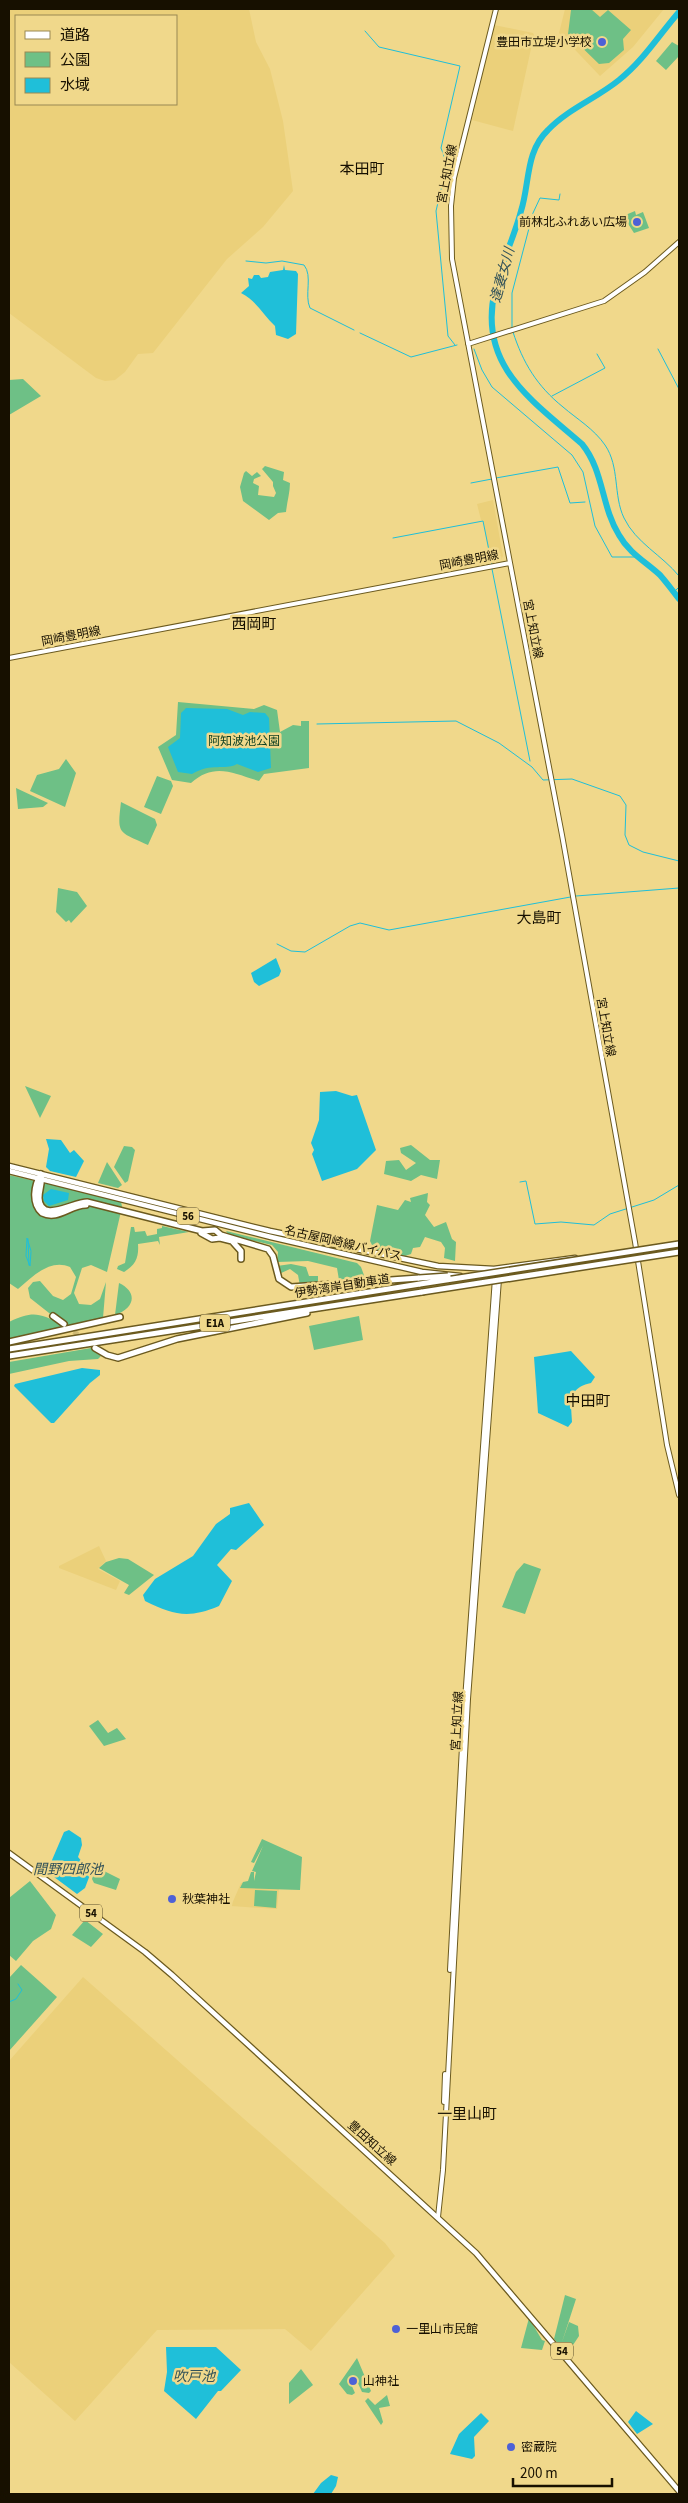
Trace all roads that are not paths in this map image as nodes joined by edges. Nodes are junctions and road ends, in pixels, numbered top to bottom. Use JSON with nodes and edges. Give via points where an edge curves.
{"nodes":[{"id":1,"x":496,"y":9,"type":"edge"},
{"id":2,"x":679,"y":242,"type":"edge"},
{"id":3,"x":468,"y":344,"type":"junction"},
{"id":4,"x":510,"y":563,"type":"junction"},
{"id":5,"x":9,"y":658,"type":"edge"},
{"id":6,"x":9,"y":1166,"type":"edge"},
{"id":7,"x":9,"y":1171,"type":"edge"},
{"id":8,"x":41,"y":1177,"type":"junction"},
{"id":9,"x":135,"y":1215,"type":"junction"},
{"id":10,"x":679,"y":1243,"type":"edge"},
{"id":11,"x":635,"y":1249,"type":"junction"},
{"id":12,"x":679,"y":1251,"type":"edge"},
{"id":13,"x":636,"y":1257,"type":"junction"},
{"id":14,"x":241,"y":1259,"type":"dead end"},
{"id":15,"x":497,"y":1269,"type":"junction"},
{"id":16,"x":497,"y":1278,"type":"junction"},
{"id":17,"x":420,"y":1281,"type":"junction"},
{"id":18,"x":354,"y":1302,"type":"junction"},
{"id":19,"x":53,"y":1316,"type":"dead end"},
{"id":20,"x":120,"y":1317,"type":"dead end"},
{"id":21,"x":64,"y":1324,"type":"tunnel mouth"},
{"id":22,"x":9,"y":1342,"type":"edge"},
{"id":23,"x":95,"y":1348,"type":"tunnel mouth"},
{"id":24,"x":9,"y":1349,"type":"edge"},
{"id":25,"x":9,"y":1356,"type":"edge"},
{"id":26,"x":679,"y":1496,"type":"edge"},
{"id":27,"x":9,"y":1853,"type":"edge"},
{"id":28,"x":438,"y":2217,"type":"junction"},
{"id":29,"x":679,"y":2491,"type":"edge"}],
"edges":[{"from":1,"to":3,"type":"main road","name":"宮上知立線","via":[[454,178],[451,206],[452,259]]},
{"from":2,"to":3,"type":"main road","via":[[645,272],[604,301]]},
{"from":3,"to":4,"type":"main road","name":"岡崎豊明線"},
{"from":4,"to":5,"type":"main road","name":"岡崎豊明線"},
{"from":4,"to":11,"type":"main road","name":"宮上知立線"},
{"from":6,"to":8,"type":"main road","name":"名古屋岡崎線バイパス","number":"56"},
{"from":7,"to":8,"type":"main road","name":"名古屋岡崎線バイパス","number":"56"},
{"from":8,"to":9,"type":"highway","via":[[35,1204],[45,1215],[56,1215],[82,1205]]},
{"from":8,"to":15,"type":"main road","name":"名古屋岡崎線バイパス","number":"56","via":[[394,1258],[438,1266]]},
{"from":8,"to":16,"type":"main road","name":"名古屋岡崎線バイパス","number":"56","via":[[271,1237],[422,1272]]},
{"from":9,"to":14,"type":"highway","via":[[203,1233],[212,1239],[232,1241],[240,1248]]},
{"from":9,"to":17,"type":"highway","via":[[202,1231],[215,1230],[221,1235],[266,1247],[273,1256],[279,1279],[291,1287]]},
{"from":10,"to":11,"type":"main road","name":"名古屋岡崎線バイパス","number":"56"},
{"from":10,"to":17,"type":"highway","name":"伊勢湾岸自動車道","number":"E1A","bridge":true},
{"from":11,"to":13,"type":"main road","name":"宮上知立線"},
{"from":11,"to":15,"type":"main road","name":"名古屋岡崎線バイパス","number":"56"},
{"from":12,"to":13,"type":"main road","name":"名古屋岡崎線バイパス","number":"56"},
{"from":12,"to":18,"type":"highway","name":"伊勢湾岸自動車道","number":"E1A","bridge":true},
{"from":13,"to":16,"type":"main road","name":"名古屋岡崎線バイパス","number":"56"},
{"from":13,"to":26,"type":"main road","name":"宮上知立線","via":[[667,1445]]},
{"from":15,"to":16,"type":"main road","name":"宮上知立線"},
{"from":16,"to":28,"type":"main road","name":"宮上知立線","via":[[468,1699]]},
{"from":17,"to":24,"type":"highway","name":"伊勢湾岸自動車道","number":"E1A"},
{"from":18,"to":23,"type":"highway","via":[[177,1339],[118,1358]]},
{"from":18,"to":25,"type":"highway","name":"伊勢湾岸自動車道","number":"E1A"},
{"from":19,"to":21,"type":"highway"},
{"from":20,"to":22,"type":"highway"},
{"from":27,"to":28,"type":"main road","name":"豊田知立線","number":"54","via":[[145,1952]]},
{"from":28,"to":29,"type":"main road","name":"豊田知立線","number":"54","via":[[500,2279]]}]}
